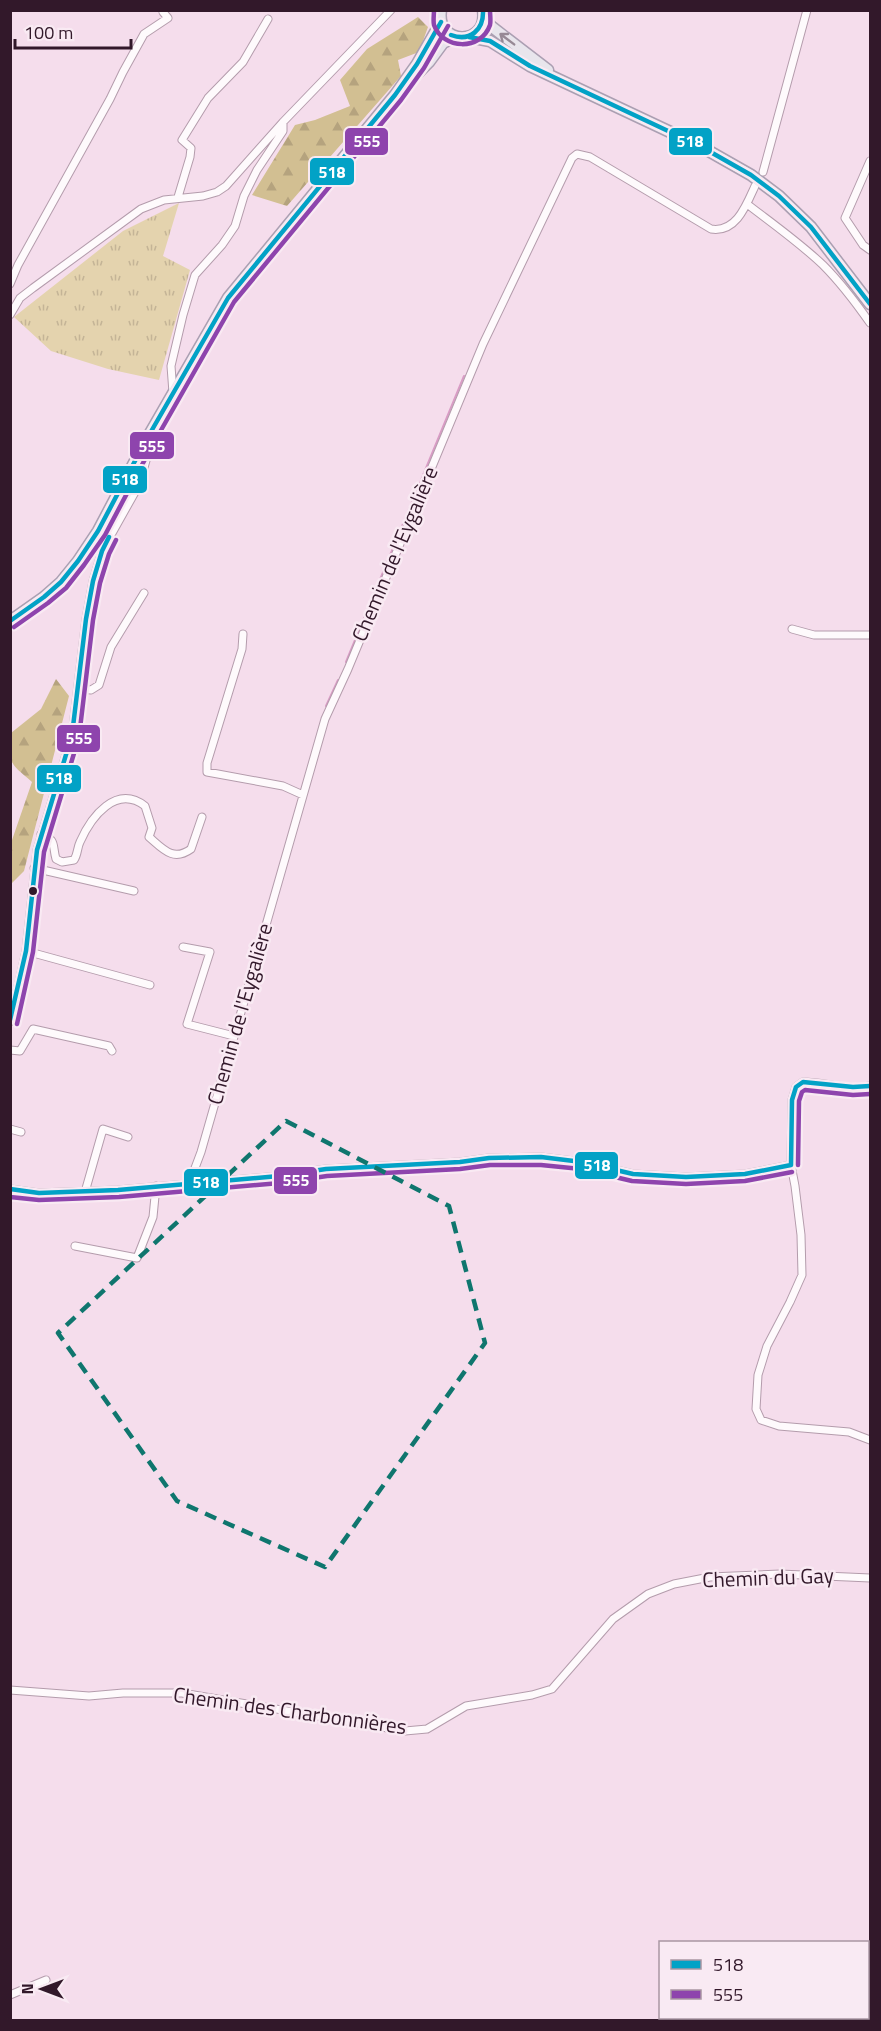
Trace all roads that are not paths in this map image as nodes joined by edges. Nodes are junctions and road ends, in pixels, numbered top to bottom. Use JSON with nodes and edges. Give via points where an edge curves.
{"nodes":[{"id":1,"x":391,"y":10,"type":"edge"},
{"id":2,"x":807,"y":10,"type":"edge"},
{"id":3,"x":163,"y":12,"type":"dead end"},
{"id":4,"x":484,"y":15,"type":"edge"},
{"id":5,"x":441,"y":16,"type":"edge"},
{"id":6,"x":268,"y":19,"type":"dead end"},
{"id":7,"x":455,"y":37,"type":"junction"},
{"id":8,"x":469,"y":37,"type":"junction"},
{"id":9,"x":565,"y":82,"type":"junction"},
{"id":10,"x":395,"y":95,"type":"junction"},
{"id":11,"x":283,"y":122,"type":"junction"},
{"id":12,"x":870,"y":160,"type":"edge"},
{"id":13,"x":763,"y":172,"type":"dead end"},
{"id":14,"x":755,"y":186,"type":"dead end"},
{"id":15,"x":178,"y":197,"type":"junction"},
{"id":16,"x":747,"y":204,"type":"junction"},
{"id":17,"x":870,"y":250,"type":"edge"},
{"id":18,"x":10,"y":284,"type":"edge"},
{"id":19,"x":870,"y":304,"type":"edge"},
{"id":20,"x":10,"y":315,"type":"edge"},
{"id":21,"x":870,"y":323,"type":"edge"},
{"id":22,"x":173,"y":394,"type":"junction"},
{"id":23,"x":145,"y":442,"type":"junction"},
{"id":24,"x":144,"y":593,"type":"dead end"},
{"id":25,"x":10,"y":621,"type":"edge"},
{"id":26,"x":792,"y":629,"type":"dead end"},
{"id":27,"x":243,"y":634,"type":"dead end"},
{"id":28,"x":870,"y":635,"type":"edge"},
{"id":29,"x":79,"y":690,"type":"junction"},
{"id":30,"x":303,"y":795,"type":"junction"},
{"id":31,"x":202,"y":817,"type":"dead end"},
{"id":32,"x":41,"y":834,"type":"junction"},
{"id":33,"x":34,"y":868,"type":"junction"},
{"id":34,"x":135,"y":891,"type":"dead end"},
{"id":35,"x":183,"y":946,"type":"dead end"},
{"id":36,"x":26,"y":951,"type":"junction"},
{"id":37,"x":150,"y":985,"type":"dead end"},
{"id":38,"x":10,"y":1022,"type":"edge"},
{"id":39,"x":234,"y":1036,"type":"junction"},
{"id":40,"x":10,"y":1050,"type":"edge"},
{"id":41,"x":112,"y":1051,"type":"dead end"},
{"id":42,"x":870,"y":1086,"type":"edge"},
{"id":43,"x":10,"y":1129,"type":"edge"},
{"id":44,"x":21,"y":1132,"type":"dead end"},
{"id":45,"x":129,"y":1137,"type":"dead end"},
{"id":46,"x":790,"y":1166,"type":"junction"},
{"id":47,"x":189,"y":1184,"type":"junction"},
{"id":48,"x":156,"y":1186,"type":"junction"},
{"id":49,"x":10,"y":1189,"type":"edge"},
{"id":50,"x":85,"y":1191,"type":"junction"},
{"id":51,"x":75,"y":1245,"type":"dead end"},
{"id":52,"x":870,"y":1440,"type":"edge"},
{"id":53,"x":870,"y":1578,"type":"edge"},
{"id":54,"x":10,"y":1690,"type":"edge"},
{"id":55,"x":427,"y":1729,"type":"joint"},
{"id":56,"x":46,"y":1980,"type":"dead end"},
{"id":57,"x":10,"y":1995,"type":"edge"}],
"edges":[{"from":1,"to":11,"type":"street"},
{"from":2,"to":13,"type":"street"},
{"from":3,"to":18,"type":"street","via":[[168,18],[144,34]]},
{"from":4,"to":8,"type":"main road","via":[[481,28]]},
{"from":9,"to":4,"type":"main road","one_way":true,"via":[[492,27]]},
{"from":5,"to":7,"type":"main road","via":[[444,29]]},
{"from":5,"to":10,"type":"main road","via":[[417,64]]},
{"from":6,"to":15,"type":"street","via":[[243,62],[208,98],[182,140],[191,148]]},
{"from":7,"to":8,"type":"main road"},
{"from":7,"to":10,"type":"main road","via":[[442,43],[429,62]]},
{"from":8,"to":9,"type":"main road","via":[[490,41]]},
{"from":9,"to":19,"type":"main road","via":[[700,146],[751,175],[811,227]]},
{"from":10,"to":22,"type":"main road","via":[[228,298]]},
{"from":11,"to":15,"type":"street","via":[[226,186],[203,196]]},
{"from":11,"to":22,"type":"street","via":[[283,131],[244,196],[235,226],[195,275],[171,366]]},
{"from":12,"to":17,"type":"street","via":[[845,218]]},
{"from":14,"to":16,"type":"street","name":"Chemin de l'Eygalière"},
{"from":15,"to":20,"type":"street","via":[[141,209],[118,224],[20,298]]},
{"from":16,"to":21,"type":"street","via":[[824,266]]},
{"from":16,"to":30,"type":"street","name":"Chemin de l'Eygalière","via":[[730,226],[711,229],[590,157],[577,154],[572,158],[483,344],[325,719]]},
{"from":22,"to":23,"type":"main road"},
{"from":23,"to":25,"type":"main road","via":[[78,561],[44,597]]},
{"from":23,"to":29,"type":"street","via":[[147,457],[139,485],[102,551],[93,580]]},
{"from":24,"to":29,"type":"street","via":[[111,647],[99,686]]},
{"from":26,"to":28,"type":"street","via":[[814,634]]},
{"from":27,"to":30,"type":"street","via":[[207,772],[283,786]]},
{"from":29,"to":32,"type":"street","via":[[72,735]]},
{"from":30,"to":39,"type":"street","name":"Chemin de l'Eygalière"},
{"from":31,"to":32,"type":"street","via":[[191,849],[179,855],[166,853],[149,837],[152,828],[145,806],[126,798],[99,811],[74,860],[56,859],[53,841]]},
{"from":32,"to":33,"type":"street"},
{"from":33,"to":34,"type":"street"},
{"from":33,"to":36,"type":"street"},
{"from":35,"to":39,"type":"street","via":[[210,952],[188,1024]]},
{"from":36,"to":37,"type":"street"},
{"from":36,"to":38,"type":"street"},
{"from":39,"to":47,"type":"street","name":"Chemin de l'Eygalière"},
{"from":40,"to":41,"type":"street","via":[[20,1051],[33,1029],[109,1046]]},
{"from":42,"to":46,"type":"street","via":[[803,1082],[796,1088],[792,1100]]},
{"from":43,"to":44,"type":"street"},
{"from":45,"to":50,"type":"street","via":[[104,1129]]},
{"from":46,"to":47,"type":"street","via":[[745,1174],[686,1177],[633,1174],[542,1157],[489,1158],[326,1169]]},
{"from":46,"to":52,"type":"street","via":[[801,1235],[802,1275],[767,1346],[758,1375],[756,1409],[761,1420],[779,1426],[849,1432]]},
{"from":47,"to":48,"type":"street"},
{"from":48,"to":50,"type":"street"},
{"from":48,"to":51,"type":"street","via":[[153,1217],[137,1258]]},
{"from":49,"to":50,"type":"street","via":[[39,1193]]},
{"from":53,"to":55,"type":"street","name":"Chemin du Gay","via":[[710,1576],[674,1584],[648,1594],[613,1619],[552,1689],[466,1706]]},
{"from":54,"to":55,"type":"street","name":"Chemin des Charbonnières","via":[[89,1696],[182,1692],[405,1731]]},
{"from":56,"to":57,"type":"street"}]}
